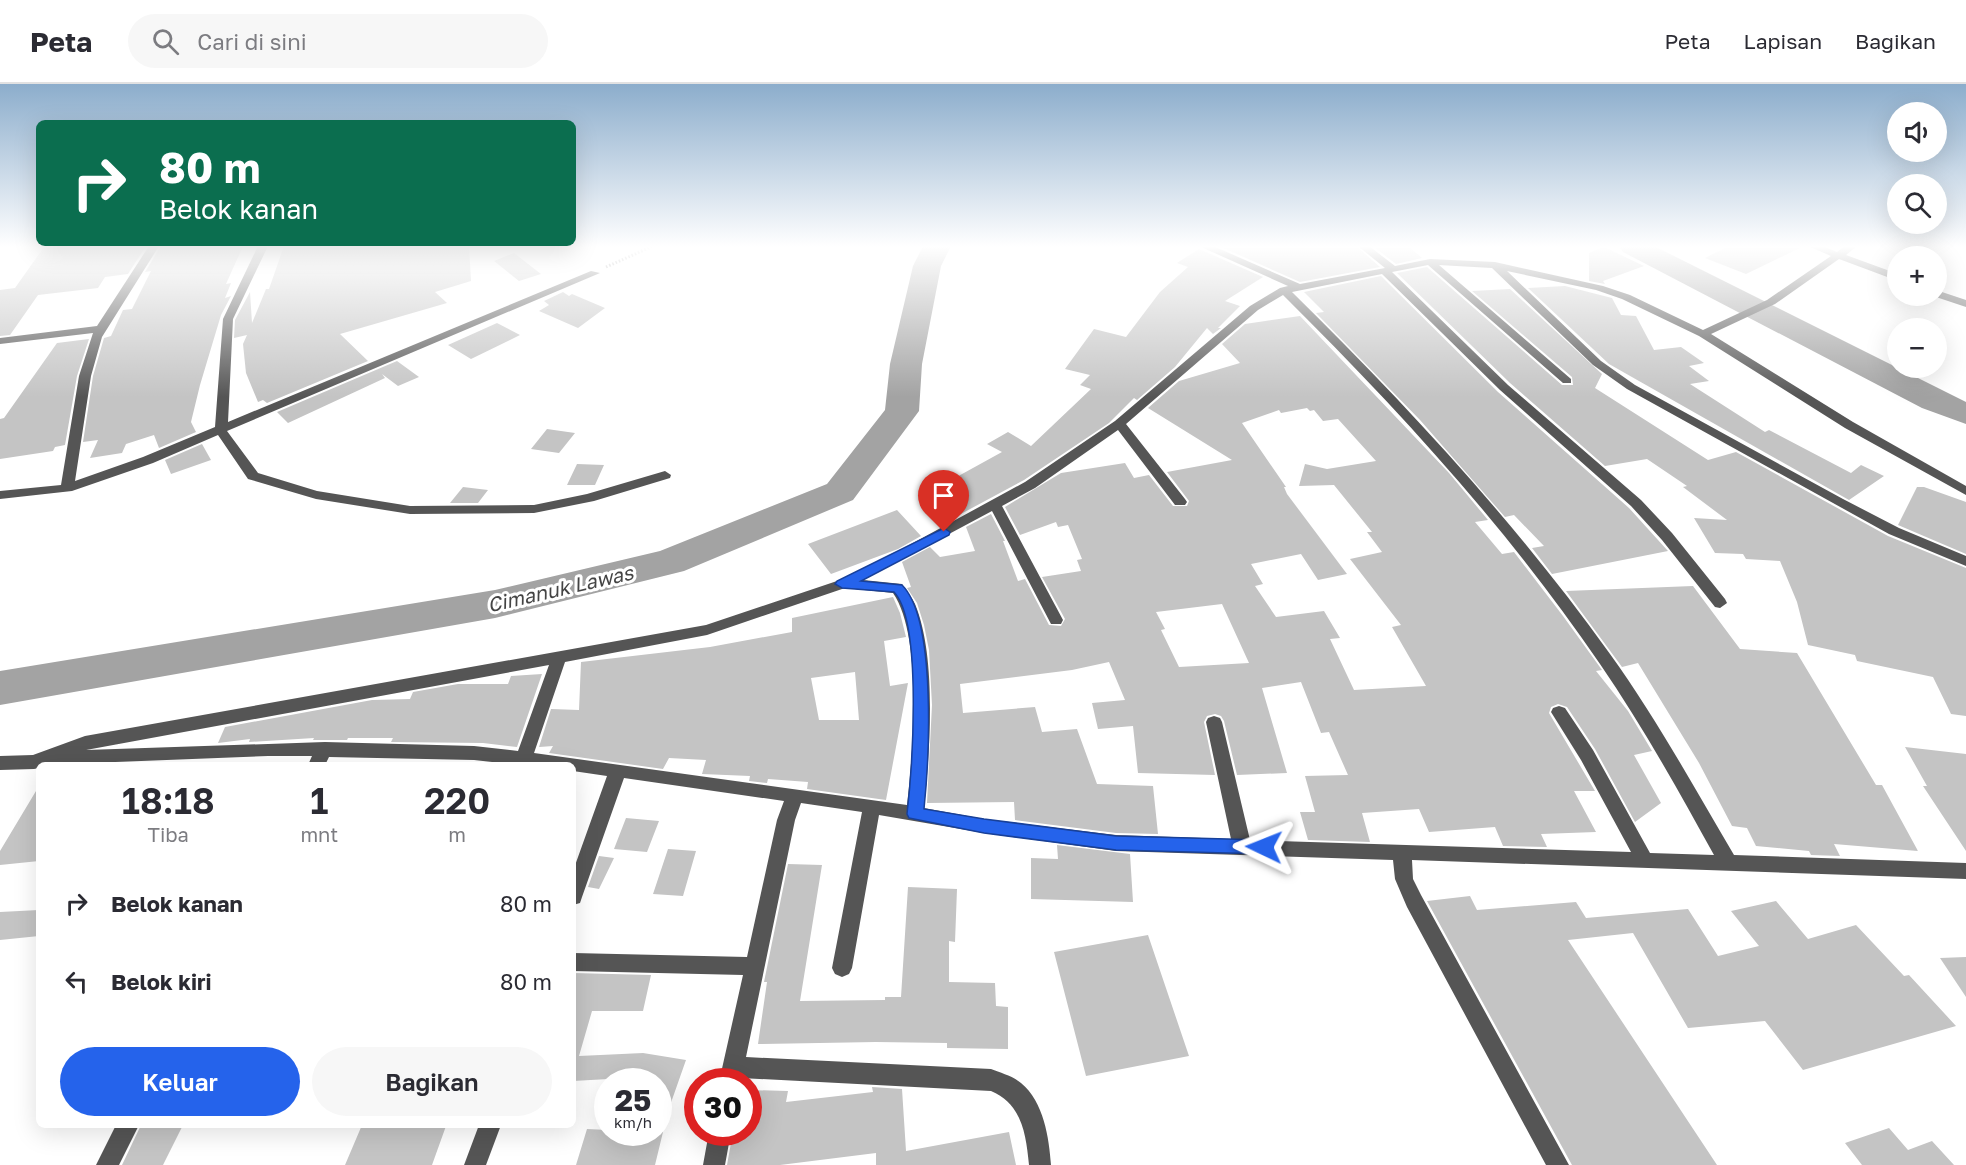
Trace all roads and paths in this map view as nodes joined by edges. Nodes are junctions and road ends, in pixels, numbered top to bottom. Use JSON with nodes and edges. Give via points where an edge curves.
{"nodes":[{"id":1,"x":122,"y":296,"type":"edge"},
{"id":2,"x":239,"y":296,"type":"edge"},
{"id":3,"x":539,"y":296,"type":"edge"},
{"id":4,"x":1277,"y":296,"type":"edge"},
{"id":5,"x":1299,"y":296,"type":"edge"},
{"id":6,"x":1413,"y":296,"type":"edge"},
{"id":7,"x":1470,"y":296,"type":"edge"},
{"id":8,"x":1528,"y":296,"type":"edge"},
{"id":9,"x":1624,"y":296,"type":"edge"},
{"id":10,"x":1779,"y":296,"type":"edge"},
{"id":11,"x":1947,"y":297,"type":"edge"},
{"id":12,"x":1966,"y":304,"type":"edge"},
{"id":13,"x":101,"y":329,"type":"junction"},
{"id":14,"x":1702,"y":334,"type":"junction"},
{"id":15,"x":0,"y":341,"type":"edge"},
{"id":16,"x":1568,"y":381,"type":"dead end"},
{"id":17,"x":1119,"y":424,"type":"junction"},
{"id":18,"x":221,"y":431,"type":"junction"},
{"id":19,"x":665,"y":475,"type":"dead end"},
{"id":20,"x":67,"y":488,"type":"junction"},
{"id":21,"x":1966,"y":490,"type":"edge"},
{"id":22,"x":0,"y":495,"type":"edge"},
{"id":23,"x":1180,"y":502,"type":"dead end"},
{"id":24,"x":995,"y":504,"type":"junction"},
{"id":25,"x":1966,"y":561,"type":"edge"},
{"id":26,"x":842,"y":584,"type":"junction"},
{"id":27,"x":1720,"y":603,"type":"dead end"},
{"id":28,"x":1056,"y":620,"type":"dead end"},
{"id":29,"x":559,"y":657,"type":"junction"},
{"id":30,"x":1559,"y":712,"type":"dead end"},
{"id":31,"x":1214,"y":722,"type":"dead end"},
{"id":32,"x":325,"y":749,"type":"junction"},
{"id":33,"x":524,"y":758,"type":"junction"},
{"id":34,"x":472,"y":759,"type":"edge"},
{"id":35,"x":0,"y":762,"type":"edge"},
{"id":36,"x":34,"y":762,"type":"junction"},
{"id":37,"x":318,"y":762,"type":"edge"},
{"id":38,"x":555,"y":762,"type":"edge"},
{"id":39,"x":576,"y":765,"type":"edge"},
{"id":40,"x":618,"y":770,"type":"junction"},
{"id":41,"x":795,"y":795,"type":"junction"},
{"id":42,"x":872,"y":806,"type":"junction"},
{"id":43,"x":915,"y":814,"type":"junction"},
{"id":44,"x":1242,"y":847,"type":"junction"},
{"id":45,"x":1402,"y":852,"type":"junction"},
{"id":46,"x":1646,"y":862,"type":"junction"},
{"id":47,"x":1728,"y":862,"type":"junction"},
{"id":48,"x":1966,"y":871,"type":"edge"},
{"id":49,"x":576,"y":889,"type":"edge"},
{"id":50,"x":576,"y":963,"type":"edge"},
{"id":51,"x":754,"y":966,"type":"junction"},
{"id":52,"x":842,"y":968,"type":"dead end"},
{"id":53,"x":732,"y":1068,"type":"edge"},
{"id":54,"x":762,"y":1075,"type":"edge"},
{"id":55,"x":126,"y":1128,"type":"edge"},
{"id":56,"x":489,"y":1128,"type":"edge"},
{"id":57,"x":717,"y":1146,"type":"edge"},
{"id":58,"x":107,"y":1165,"type":"edge"},
{"id":59,"x":475,"y":1165,"type":"edge"},
{"id":60,"x":714,"y":1165,"type":"edge"},
{"id":61,"x":1040,"y":1165,"type":"edge"},
{"id":62,"x":1558,"y":1165,"type":"edge"}],
"edges":[{"from":1,"to":13,"type":"street"},
{"from":2,"to":18,"type":"street","via":[[228,319]]},
{"from":3,"to":18,"type":"street"},
{"from":4,"to":17,"type":"street","via":[[1254,308]]},
{"from":5,"to":47,"type":"street","via":[[1407,415],[1579,622],[1663,748]]},
{"from":6,"to":27,"type":"street","via":[[1457,345],[1647,514]]},
{"from":7,"to":16,"type":"street"},
{"from":8,"to":25,"type":"street","via":[[1597,363],[1631,387],[1838,502]]},
{"from":9,"to":14,"type":"street"},
{"from":10,"to":14,"type":"street"},
{"from":11,"to":12,"type":"street"},
{"from":13,"to":15,"type":"street"},
{"from":13,"to":20,"type":"street","via":[[85,376]]},
{"from":14,"to":21,"type":"street","via":[[1849,425]]},
{"from":17,"to":23,"type":"street"},
{"from":17,"to":24,"type":"street","via":[[1030,485]]},
{"from":18,"to":19,"type":"street","via":[[253,476],[316,495],[410,510],[534,509],[589,498]]},
{"from":18,"to":20,"type":"street"},
{"from":20,"to":22,"type":"street"},
{"from":24,"to":26,"type":"street"},
{"from":24,"to":28,"type":"street"},
{"from":26,"to":29,"type":"street","via":[[707,630]]},
{"from":26,"to":43,"type":"street","via":[[897,588],[911,614],[919,685],[920,770]]},
{"from":29,"to":33,"type":"street"},
{"from":29,"to":36,"type":"street","via":[[85,743]]},
{"from":30,"to":46,"type":"street","via":[[1587,754]]},
{"from":31,"to":44,"type":"street"},
{"from":32,"to":34,"type":"street"},
{"from":32,"to":36,"type":"street","via":[[97,755]]},
{"from":32,"to":37,"type":"street"},
{"from":33,"to":34,"type":"street"},
{"from":33,"to":38,"type":"street"},
{"from":35,"to":36,"type":"street"},
{"from":39,"to":40,"type":"street"},
{"from":40,"to":41,"type":"street"},
{"from":40,"to":49,"type":"street"},
{"from":41,"to":42,"type":"street"},
{"from":41,"to":51,"type":"street"},
{"from":42,"to":43,"type":"street"},
{"from":42,"to":52,"type":"street"},
{"from":43,"to":44,"type":"street","via":[[1116,843]]},
{"from":44,"to":45,"type":"street"},
{"from":45,"to":46,"type":"street"},
{"from":45,"to":62,"type":"street","via":[[1404,879],[1414,901]]},
{"from":46,"to":47,"type":"street"},
{"from":47,"to":48,"type":"street"},
{"from":50,"to":51,"type":"street"},
{"from":51,"to":53,"type":"street"},
{"from":54,"to":61,"type":"street","via":[[991,1080],[1012,1089],[1026,1106],[1037,1135]]},
{"from":55,"to":58,"type":"street"},
{"from":56,"to":59,"type":"street"},
{"from":57,"to":60,"type":"street"}]}
